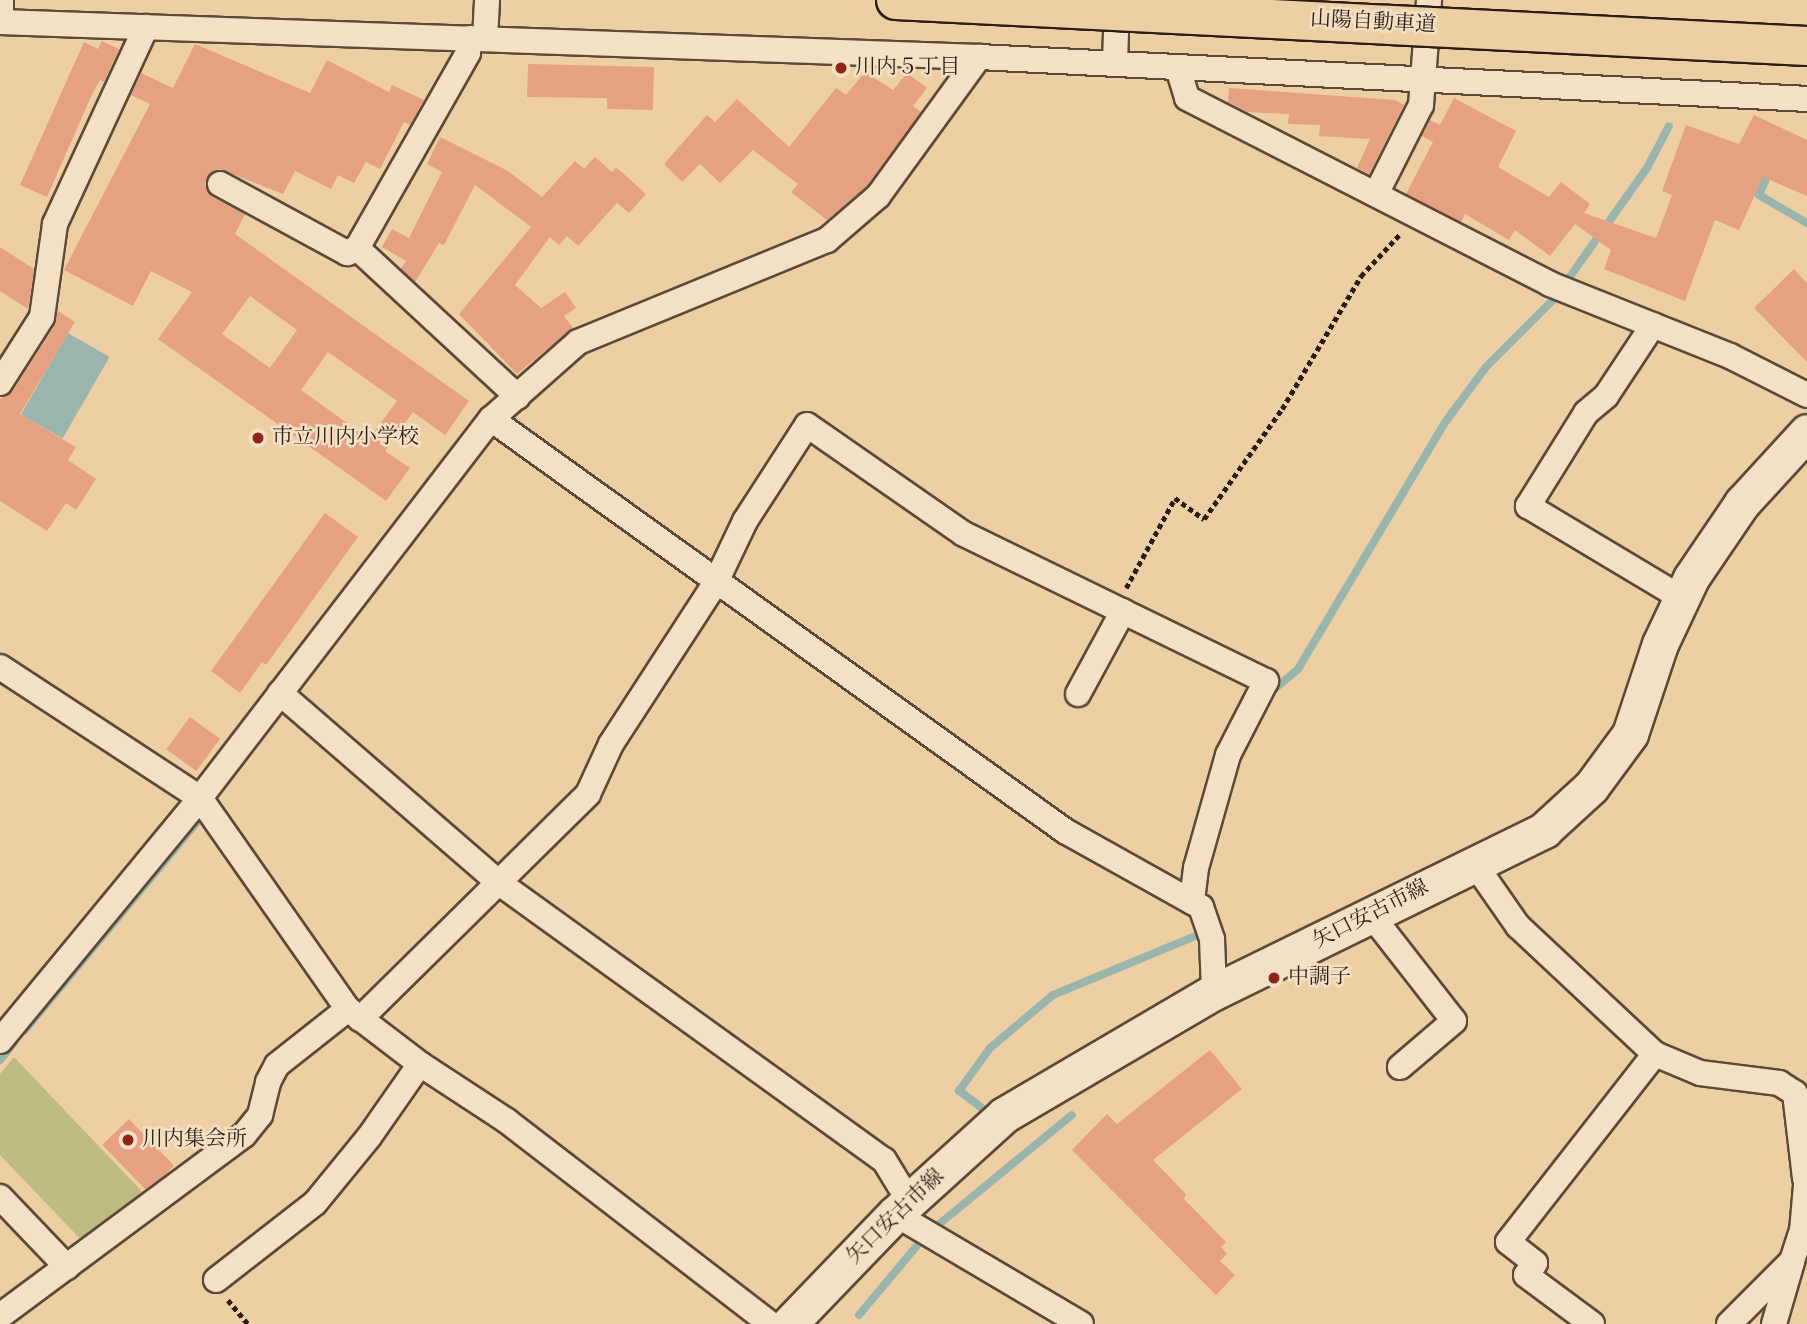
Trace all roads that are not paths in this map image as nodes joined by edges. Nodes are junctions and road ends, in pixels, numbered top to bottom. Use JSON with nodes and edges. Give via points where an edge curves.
{"nodes":[{"id":1,"x":1,"y":0,"type":"edge"},
{"id":2,"x":487,"y":0,"type":"edge"},
{"id":3,"x":896,"y":0,"type":"edge"},
{"id":4,"x":1117,"y":0,"type":"edge"},
{"id":5,"x":1429,"y":0,"type":"edge"},
{"id":6,"x":0,"y":22,"type":"edge"},
{"id":7,"x":146,"y":27,"type":"junction"},
{"id":8,"x":478,"y":38,"type":"junction"},
{"id":9,"x":1807,"y":46,"type":"edge"},
{"id":10,"x":979,"y":57,"type":"junction"},
{"id":11,"x":1115,"y":64,"type":"junction"},
{"id":12,"x":1178,"y":68,"type":"junction"},
{"id":13,"x":1426,"y":78,"type":"junction"},
{"id":14,"x":1807,"y":99,"type":"edge"},
{"id":15,"x":220,"y":184,"type":"dead end"},
{"id":16,"x":1377,"y":192,"type":"junction"},
{"id":17,"x":357,"y":248,"type":"junction"},
{"id":18,"x":1653,"y":325,"type":"junction"},
{"id":19,"x":0,"y":383,"type":"edge"},
{"id":20,"x":1807,"y":395,"type":"edge"},
{"id":21,"x":518,"y":397,"type":"junction"},
{"id":22,"x":491,"y":419,"type":"junction"},
{"id":23,"x":1807,"y":432,"type":"edge"},
{"id":24,"x":715,"y":584,"type":"junction"},
{"id":25,"x":1682,"y":598,"type":"junction"},
{"id":26,"x":1119,"y":609,"type":"junction"},
{"id":27,"x":0,"y":667,"type":"edge"},
{"id":28,"x":280,"y":693,"type":"junction"},
{"id":29,"x":1078,"y":694,"type":"dead end"},
{"id":30,"x":200,"y":798,"type":"junction"},
{"id":31,"x":1474,"y":863,"type":"junction"},
{"id":32,"x":498,"y":883,"type":"junction"},
{"id":33,"x":1192,"y":902,"type":"junction"},
{"id":34,"x":1372,"y":916,"type":"junction"},
{"id":35,"x":1214,"y":992,"type":"junction"},
{"id":36,"x":354,"y":1014,"type":"junction"},
{"id":37,"x":0,"y":1041,"type":"edge"},
{"id":38,"x":1655,"y":1054,"type":"junction"},
{"id":39,"x":420,"y":1064,"type":"junction"},
{"id":40,"x":1400,"y":1066,"type":"dead end"},
{"id":41,"x":1806,"y":1176,"type":"edge"},
{"id":42,"x":0,"y":1197,"type":"edge"},
{"id":43,"x":902,"y":1208,"type":"junction"},
{"id":44,"x":1792,"y":1261,"type":"junction"},
{"id":45,"x":67,"y":1267,"type":"junction"},
{"id":46,"x":216,"y":1280,"type":"dead end"},
{"id":47,"x":0,"y":1316,"type":"edge"},
{"id":48,"x":771,"y":1324,"type":"edge"},
{"id":49,"x":789,"y":1324,"type":"edge"},
{"id":50,"x":1081,"y":1324,"type":"edge"},
{"id":51,"x":1592,"y":1324,"type":"edge"},
{"id":52,"x":1729,"y":1324,"type":"edge"},
{"id":53,"x":1774,"y":1324,"type":"edge"}],
"edges":[{"from":1,"to":6,"type":"street"},
{"from":2,"to":8,"type":"street"},
{"from":3,"to":9,"type":"highway","name":"山陽自動車道","bridge":true},
{"from":4,"to":11,"type":"street"},
{"from":5,"to":13,"type":"street"},
{"from":6,"to":7,"type":"street"},
{"from":7,"to":8,"type":"street"},
{"from":7,"to":19,"type":"street","via":[[55,224],[42,317]]},
{"from":8,"to":10,"type":"street"},
{"from":8,"to":17,"type":"street"},
{"from":10,"to":11,"type":"street"},
{"from":10,"to":21,"type":"street","via":[[878,196],[827,240],[578,342]]},
{"from":11,"to":12,"type":"street"},
{"from":12,"to":13,"type":"street"},
{"from":12,"to":16,"type":"street","via":[[1187,98]]},
{"from":13,"to":14,"type":"street"},
{"from":13,"to":16,"type":"street","via":[[1421,105]]},
{"from":15,"to":17,"type":"street","via":[[347,253]]},
{"from":16,"to":18,"type":"street","via":[[1550,284]]},
{"from":17,"to":21,"type":"street"},
{"from":18,"to":20,"type":"street","via":[[1730,356]]},
{"from":18,"to":25,"type":"street","via":[[1606,396],[1586,413],[1528,506]]},
{"from":21,"to":22,"type":"street"},
{"from":22,"to":24,"type":"street"},
{"from":22,"to":28,"type":"street"},
{"from":23,"to":25,"type":"main road","name":"矢口安古市線","via":[[1742,503]]},
{"from":24,"to":26,"type":"street","via":[[745,521],[807,425],[964,534]]},
{"from":24,"to":32,"type":"street","via":[[611,744],[588,794]]},
{"from":24,"to":33,"type":"street","via":[[1065,831]]},
{"from":25,"to":31,"type":"main road","name":"矢口安古市線","via":[[1660,644],[1630,734],[1591,787],[1544,830]]},
{"from":26,"to":29,"type":"street"},
{"from":26,"to":33,"type":"street","via":[[1266,681],[1228,755],[1196,868]]},
{"from":27,"to":30,"type":"street"},
{"from":28,"to":30,"type":"street"},
{"from":28,"to":32,"type":"street"},
{"from":30,"to":36,"type":"street"},
{"from":30,"to":37,"type":"street"},
{"from":31,"to":34,"type":"main road","name":"矢口安古市線"},
{"from":31,"to":38,"type":"street","via":[[1518,926]]},
{"from":32,"to":36,"type":"street"},
{"from":32,"to":43,"type":"street","via":[[884,1160]]},
{"from":33,"to":35,"type":"street","via":[[1201,907],[1212,939]]},
{"from":34,"to":35,"type":"main road","name":"矢口安古市線"},
{"from":34,"to":40,"type":"street","via":[[1454,1021]]},
{"from":35,"to":43,"type":"main road","name":"矢口安古市線","via":[[1004,1115]]},
{"from":36,"to":39,"type":"street"},
{"from":36,"to":45,"type":"street","via":[[278,1065],[268,1082],[260,1115],[244,1135]]},
{"from":38,"to":41,"type":"street","via":[[1700,1073],[1779,1083],[1796,1093]]},
{"from":38,"to":51,"type":"street","via":[[1508,1242],[1535,1263],[1526,1275]]},
{"from":39,"to":46,"type":"street","via":[[369,1138],[314,1203]]},
{"from":39,"to":48,"type":"street","via":[[507,1121]]},
{"from":41,"to":44,"type":"street","via":[[1802,1231]]},
{"from":42,"to":45,"type":"street"},
{"from":43,"to":49,"type":"main road","name":"矢口安古市線"},
{"from":43,"to":50,"type":"street"},
{"from":44,"to":52,"type":"street"},
{"from":44,"to":53,"type":"street"},
{"from":45,"to":47,"type":"street"}]}
